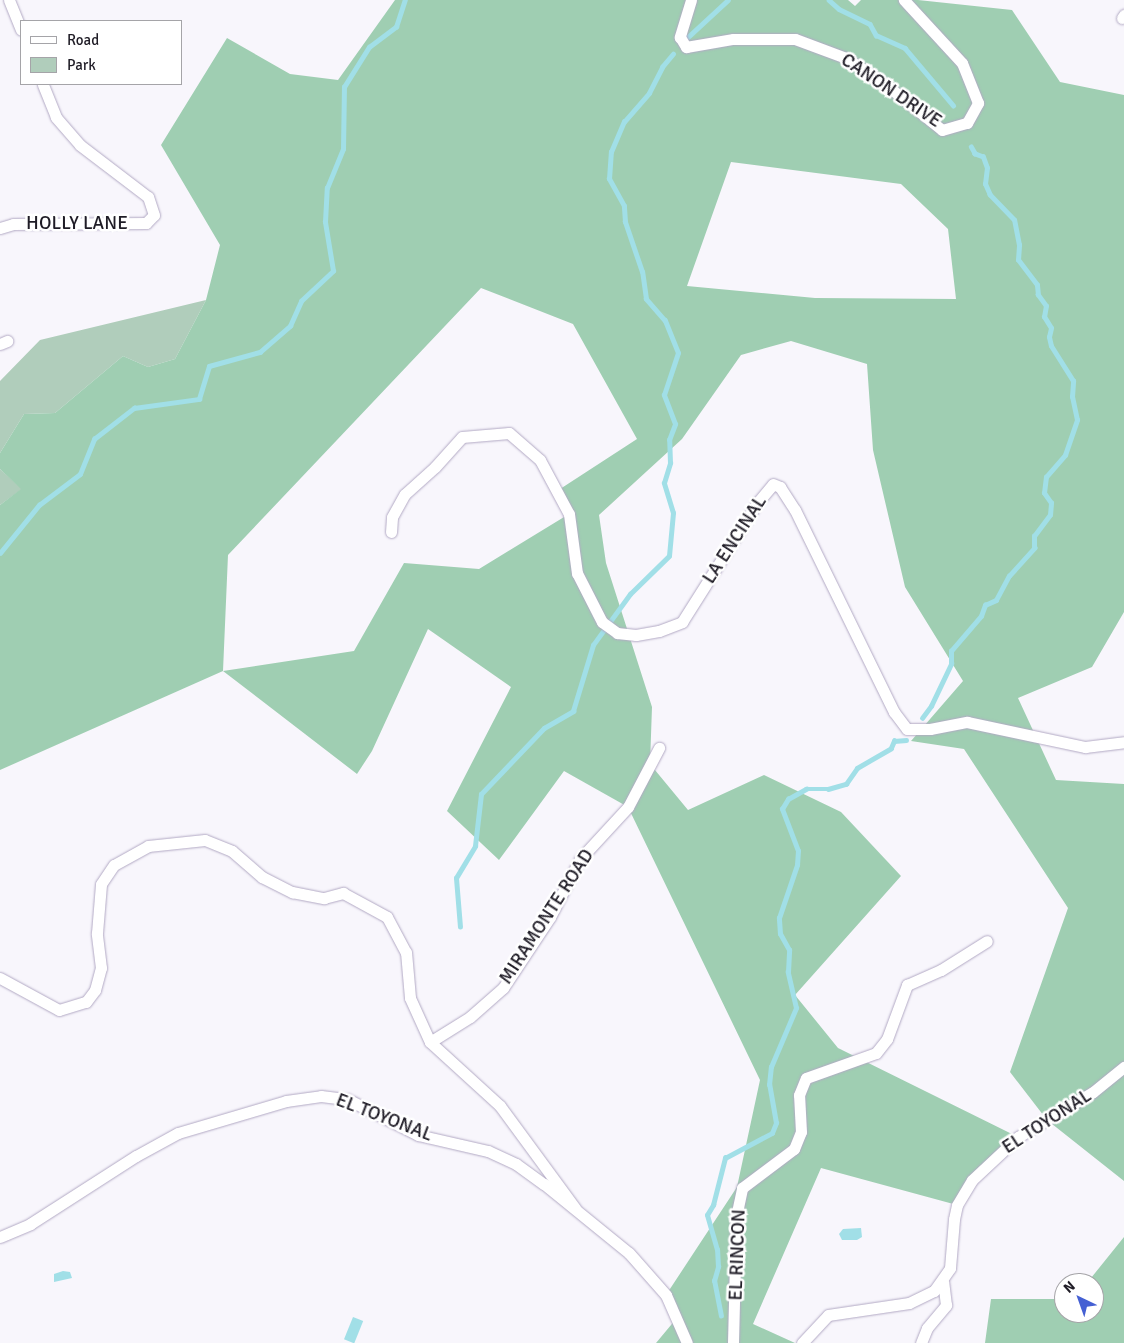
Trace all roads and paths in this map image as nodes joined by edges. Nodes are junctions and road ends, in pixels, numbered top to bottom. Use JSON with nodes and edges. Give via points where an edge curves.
{"nodes":[{"id":1,"x":9,"y":0,"type":"edge"},
{"id":2,"x":691,"y":0,"type":"edge"},
{"id":3,"x":904,"y":0,"type":"edge"},
{"id":4,"x":20,"y":28,"type":"edge"},
{"id":5,"x":43,"y":85,"type":"edge"},
{"id":6,"x":0,"y":228,"type":"edge"},
{"id":7,"x":391,"y":532,"type":"dead end"},
{"id":8,"x":1124,"y":742,"type":"edge"},
{"id":9,"x":659,"y":748,"type":"dead end"},
{"id":10,"x":987,"y":941,"type":"dead end"},
{"id":11,"x":0,"y":978,"type":"edge"},
{"id":12,"x":430,"y":1042,"type":"junction"},
{"id":13,"x":1124,"y":1067,"type":"edge"},
{"id":14,"x":575,"y":1208,"type":"junction"},
{"id":15,"x":0,"y":1237,"type":"edge"},
{"id":16,"x":943,"y":1282,"type":"junction"},
{"id":17,"x":687,"y":1343,"type":"edge"},
{"id":18,"x":734,"y":1343,"type":"edge"},
{"id":19,"x":802,"y":1343,"type":"edge"},
{"id":20,"x":921,"y":1343,"type":"edge"}],
"edges":[{"from":1,"to":4,"type":"street"},
{"from":2,"to":3,"type":"street","name":"CANON DRIVE","via":[[680,37],[686,47],[733,39],[795,39],[846,58],[885,84],[942,130],[967,123],[978,103],[962,63]]},
{"from":5,"to":6,"type":"street","name":"HOLLY LANE","via":[[56,117],[80,145],[148,197],[154,215],[146,223],[13,224]]},
{"from":7,"to":8,"type":"street","name":"LA ENCINAL","via":[[392,517],[405,494],[462,437],[509,433],[540,460],[569,514],[577,573],[602,622],[617,633],[636,636],[682,622],[758,502],[773,484],[780,487],[795,510],[894,712],[907,729],[930,729],[967,722],[1085,747]]},
{"from":9,"to":12,"type":"street","name":"MIRAMONTE ROAD","via":[[628,807],[580,859],[550,917],[503,988],[470,1017]]},
{"from":10,"to":18,"type":"street","name":"EL RINCON","via":[[941,970],[906,985],[887,1039],[876,1053],[806,1078],[799,1095],[801,1132],[794,1149],[742,1188],[736,1217]]},
{"from":11,"to":12,"type":"street","via":[[60,1010],[86,1002],[95,990],[102,968],[97,933],[98,897],[106,873],[137,850],[148,846],[206,840],[232,851],[262,877],[292,892],[324,898],[343,893],[387,917],[406,952],[410,998]]},
{"from":12,"to":14,"type":"street","via":[[500,1106]]},
{"from":13,"to":16,"type":"street","name":"EL TOYONAL","via":[[1093,1092],[1018,1136],[972,1180],[957,1205],[950,1268]]},
{"from":14,"to":15,"type":"street","name":"EL TOYONAL","via":[[516,1164],[488,1151],[418,1135],[347,1100],[321,1096],[286,1101],[178,1133],[30,1224]]},
{"from":14,"to":17,"type":"street","name":"EL TOYONAL","via":[[629,1253],[666,1295]]},
{"from":16,"to":19,"type":"street","via":[[924,1297],[909,1303],[828,1315]]},
{"from":16,"to":20,"type":"street","via":[[946,1305],[927,1328]]}]}
